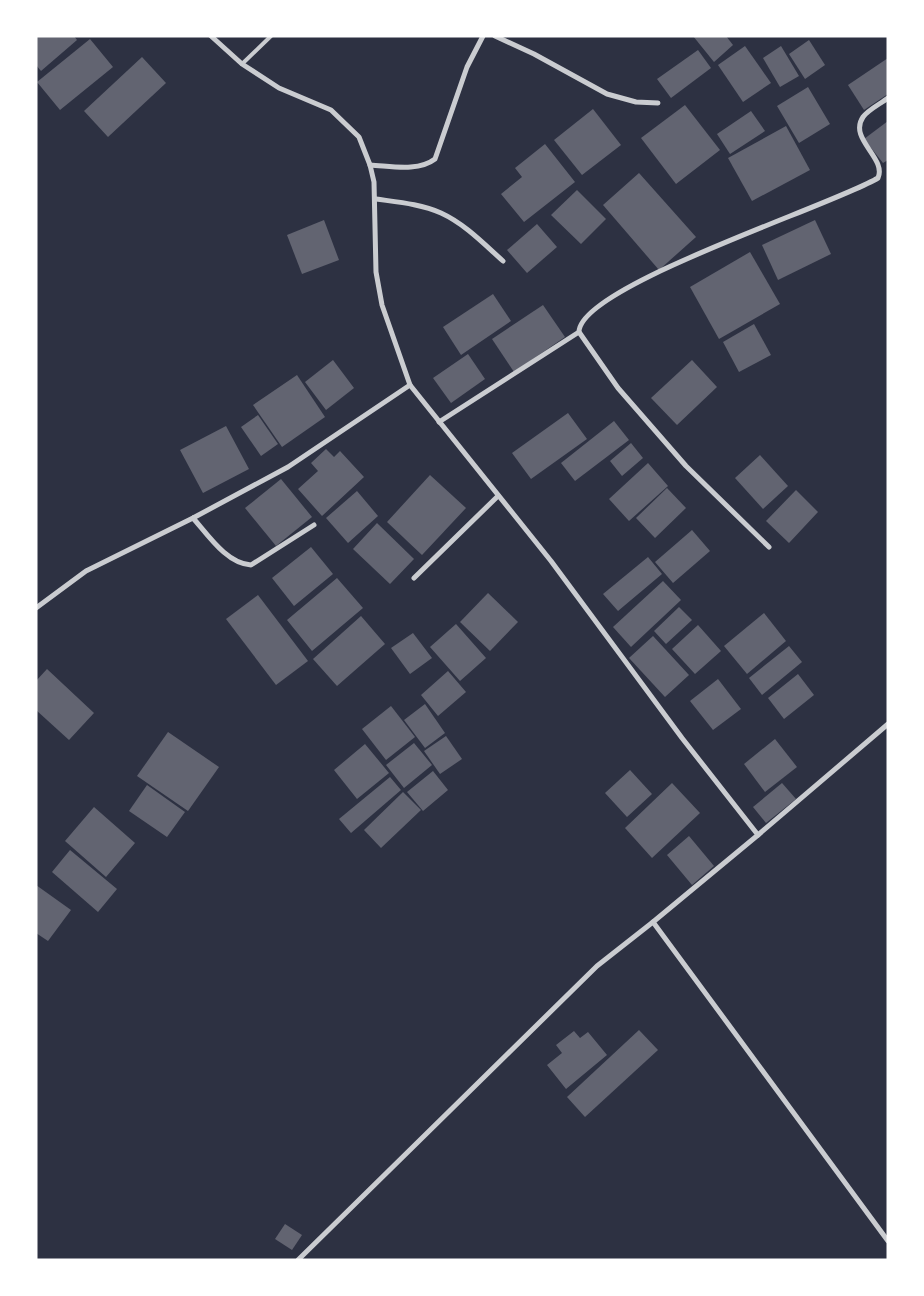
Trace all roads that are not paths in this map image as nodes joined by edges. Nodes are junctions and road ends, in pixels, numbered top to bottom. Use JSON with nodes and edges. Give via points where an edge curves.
{"nodes":[{"id":1,"x":210,"y":36,"type":"edge"},
{"id":2,"x":270,"y":36,"type":"edge"},
{"id":3,"x":483,"y":36,"type":"edge"},
{"id":4,"x":495,"y":36,"type":"edge"},
{"id":5,"x":242,"y":64,"type":"junction"},
{"id":6,"x":888,"y":98,"type":"edge"},
{"id":7,"x":658,"y":103,"type":"dead end"},
{"id":8,"x":370,"y":165,"type":"junction"},
{"id":9,"x":376,"y":199,"type":"junction"},
{"id":10,"x":503,"y":261,"type":"dead end"},
{"id":11,"x":579,"y":332,"type":"junction"},
{"id":12,"x":410,"y":385,"type":"junction"},
{"id":13,"x":439,"y":422,"type":"junction"},
{"id":14,"x":498,"y":496,"type":"junction"},
{"id":15,"x":193,"y":518,"type":"junction"},
{"id":16,"x":314,"y":525,"type":"dead end"},
{"id":17,"x":769,"y":546,"type":"dead end"},
{"id":18,"x":414,"y":578,"type":"dead end"},
{"id":19,"x":36,"y":608,"type":"edge"},
{"id":20,"x":888,"y":724,"type":"edge"},
{"id":21,"x":758,"y":835,"type":"junction"},
{"id":22,"x":652,"y":922,"type":"junction"},
{"id":23,"x":888,"y":1241,"type":"edge"},
{"id":24,"x":298,"y":1260,"type":"edge"}],
"edges":[{"from":1,"to":5,"type":"street"},
{"from":2,"to":5,"type":"lane"},
{"from":3,"to":8,"type":"street","via":[[467,67],[435,159],[428,165]]},
{"from":4,"to":7,"type":"street","via":[[607,94],[636,102]]},
{"from":5,"to":8,"type":"street","via":[[279,88],[331,110],[359,137]]},
{"from":6,"to":11,"type":"street","via":[[863,116],[860,123],[863,139],[878,165],[878,178],[666,268],[605,300],[585,318]]},
{"from":8,"to":9,"type":"street"},
{"from":9,"to":10,"type":"street","via":[[441,213],[462,225]]},
{"from":9,"to":12,"type":"street","via":[[376,272],[382,305]]},
{"from":11,"to":13,"type":"street"},
{"from":11,"to":17,"type":"street","via":[[618,388],[686,466]]},
{"from":12,"to":13,"type":"street"},
{"from":12,"to":15,"type":"street","via":[[288,466]]},
{"from":13,"to":14,"type":"street"},
{"from":14,"to":18,"type":"street"},
{"from":14,"to":21,"type":"street"},
{"from":15,"to":16,"type":"street","via":[[240,565],[257,562]]},
{"from":15,"to":19,"type":"street","via":[[86,571]]},
{"from":20,"to":21,"type":"street"},
{"from":21,"to":22,"type":"street"},
{"from":22,"to":23,"type":"street"},
{"from":22,"to":24,"type":"street","via":[[597,966]]}]}
